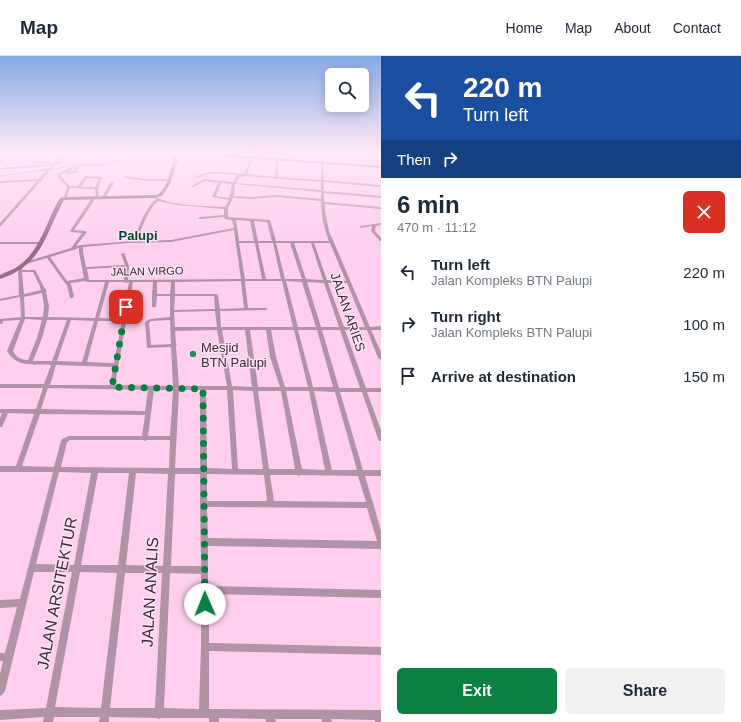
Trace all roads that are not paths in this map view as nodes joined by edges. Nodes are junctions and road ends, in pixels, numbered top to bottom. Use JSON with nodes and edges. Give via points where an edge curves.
{"nodes":[{"id":1,"x":36,"y":184,"type":"edge"},
{"id":2,"x":66,"y":184,"type":"edge"},
{"id":3,"x":81,"y":184,"type":"edge"},
{"id":4,"x":98,"y":184,"type":"edge"},
{"id":5,"x":111,"y":184,"type":"edge"},
{"id":6,"x":168,"y":184,"type":"edge"},
{"id":7,"x":196,"y":184,"type":"edge"},
{"id":8,"x":219,"y":184,"type":"edge"},
{"id":9,"x":234,"y":184,"type":"edge"},
{"id":10,"x":245,"y":184,"type":"edge"},
{"id":11,"x":324,"y":184,"type":"edge"},
{"id":12,"x":354,"y":184,"type":"edge"},
{"id":13,"x":193,"y":186,"type":"dead end"},
{"id":14,"x":381,"y":186,"type":"edge"},
{"id":15,"x":68,"y":187,"type":"junction"},
{"id":16,"x":79,"y":187,"type":"junction"},
{"id":17,"x":96,"y":188,"type":"junction"},
{"id":18,"x":323,"y":192,"type":"junction"},
{"id":19,"x":95,"y":197,"type":"junction"},
{"id":20,"x":104,"y":197,"type":"junction"},
{"id":21,"x":381,"y":197,"type":"edge"},
{"id":22,"x":231,"y":198,"type":"junction"},
{"id":23,"x":64,"y":199,"type":"junction"},
{"id":24,"x":156,"y":199,"type":"junction"},
{"id":25,"x":323,"y":201,"type":"junction"},
{"id":26,"x":226,"y":208,"type":"junction"},
{"id":27,"x":381,"y":208,"type":"edge"},
{"id":28,"x":226,"y":216,"type":"junction"},
{"id":29,"x":200,"y":218,"type":"dead end"},
{"id":30,"x":234,"y":220,"type":"junction"},
{"id":31,"x":252,"y":220,"type":"junction"},
{"id":32,"x":0,"y":224,"type":"edge"},
{"id":33,"x":381,"y":224,"type":"edge"},
{"id":34,"x":374,"y":226,"type":"junction"},
{"id":35,"x":361,"y":227,"type":"dead end"},
{"id":36,"x":234,"y":229,"type":"junction"},
{"id":37,"x":381,"y":240,"type":"edge"},
{"id":38,"x":0,"y":242,"type":"edge"},
{"id":39,"x":136,"y":242,"type":"junction"},
{"id":40,"x":238,"y":242,"type":"junction"},
{"id":41,"x":257,"y":242,"type":"junction"},
{"id":42,"x":275,"y":242,"type":"junction"},
{"id":43,"x":292,"y":242,"type":"junction"},
{"id":44,"x":312,"y":242,"type":"junction"},
{"id":45,"x":331,"y":242,"type":"junction"},
{"id":46,"x":39,"y":243,"type":"junction"},
{"id":47,"x":82,"y":246,"type":"junction"},
{"id":48,"x":73,"y":248,"type":"junction"},
{"id":49,"x":123,"y":254,"type":"dead end"},
{"id":50,"x":48,"y":256,"type":"junction"},
{"id":51,"x":103,"y":260,"type":"dead end"},
{"id":52,"x":26,"y":263,"type":"junction"},
{"id":53,"x":127,"y":266,"type":"junction"},
{"id":54,"x":106,"y":267,"type":"junction"},
{"id":55,"x":84,"y":268,"type":"junction"},
{"id":56,"x":21,"y":269,"type":"junction"},
{"id":57,"x":0,"y":277,"type":"edge"},
{"id":58,"x":87,"y":279,"type":"junction"},
{"id":59,"x":173,"y":280,"type":"junction"},
{"id":60,"x":243,"y":280,"type":"junction"},
{"id":61,"x":264,"y":280,"type":"junction"},
{"id":62,"x":284,"y":280,"type":"junction"},
{"id":63,"x":155,"y":281,"type":"junction"},
{"id":64,"x":304,"y":281,"type":"junction"},
{"id":65,"x":325,"y":281,"type":"junction"},
{"id":66,"x":66,"y":282,"type":"junction"},
{"id":67,"x":107,"y":282,"type":"junction"},
{"id":68,"x":128,"y":282,"type":"junction"},
{"id":69,"x":348,"y":282,"type":"junction"},
{"id":70,"x":45,"y":292,"type":"junction"},
{"id":71,"x":23,"y":295,"type":"junction"},
{"id":72,"x":154,"y":295,"type":"junction"},
{"id":73,"x":172,"y":295,"type":"junction"},
{"id":74,"x":72,"y":297,"type":"dead end"},
{"id":75,"x":0,"y":300,"type":"edge"},
{"id":76,"x":154,"y":306,"type":"dead end"},
{"id":77,"x":218,"y":309,"type":"junction"},
{"id":78,"x":246,"y":309,"type":"junction"},
{"id":79,"x":266,"y":309,"type":"dead end"},
{"id":80,"x":172,"y":311,"type":"junction"},
{"id":81,"x":23,"y":318,"type":"junction"},
{"id":82,"x":172,"y":318,"type":"junction"},
{"id":83,"x":46,"y":319,"type":"junction"},
{"id":84,"x":69,"y":320,"type":"junction"},
{"id":85,"x":97,"y":320,"type":"junction"},
{"id":86,"x":124,"y":320,"type":"junction"},
{"id":87,"x":1,"y":321,"type":"edge"},
{"id":88,"x":220,"y":328,"type":"junction"},
{"id":89,"x":247,"y":328,"type":"junction"},
{"id":90,"x":268,"y":328,"type":"junction"},
{"id":91,"x":296,"y":328,"type":"junction"},
{"id":92,"x":319,"y":328,"type":"junction"},
{"id":93,"x":368,"y":328,"type":"junction"},
{"id":94,"x":381,"y":328,"type":"edge"},
{"id":95,"x":173,"y":329,"type":"junction"},
{"id":96,"x":342,"y":329,"type":"junction"},
{"id":97,"x":175,"y":346,"type":"junction"},
{"id":98,"x":381,"y":358,"type":"edge"},
{"id":99,"x":30,"y":363,"type":"junction"},
{"id":100,"x":55,"y":363,"type":"junction"},
{"id":101,"x":84,"y":364,"type":"junction"},
{"id":102,"x":115,"y":365,"type":"junction"},
{"id":103,"x":0,"y":386,"type":"edge"},
{"id":104,"x":47,"y":386,"type":"junction"},
{"id":105,"x":112,"y":387,"type":"junction"},
{"id":106,"x":150,"y":388,"type":"junction"},
{"id":107,"x":176,"y":388,"type":"junction"},
{"id":108,"x":203,"y":389,"type":"junction"},
{"id":109,"x":230,"y":389,"type":"junction"},
{"id":110,"x":256,"y":389,"type":"junction"},
{"id":111,"x":283,"y":389,"type":"junction"},
{"id":112,"x":336,"y":389,"type":"junction"},
{"id":113,"x":310,"y":390,"type":"junction"},
{"id":114,"x":363,"y":390,"type":"junction"},
{"id":115,"x":381,"y":390,"type":"edge"},
{"id":116,"x":3,"y":411,"type":"edge"},
{"id":117,"x":38,"y":412,"type":"junction"},
{"id":118,"x":147,"y":413,"type":"junction"},
{"id":119,"x":0,"y":425,"type":"edge"},
{"id":120,"x":173,"y":438,"type":"junction"},
{"id":121,"x":145,"y":439,"type":"junction"},
{"id":122,"x":381,"y":439,"type":"edge"},
{"id":123,"x":0,"y":469,"type":"edge"},
{"id":124,"x":57,"y":469,"type":"junction"},
{"id":125,"x":18,"y":470,"type":"junction"},
{"id":126,"x":95,"y":470,"type":"junction"},
{"id":127,"x":133,"y":471,"type":"junction"},
{"id":128,"x":172,"y":471,"type":"junction"},
{"id":129,"x":204,"y":471,"type":"junction"},
{"id":130,"x":235,"y":472,"type":"junction"},
{"id":131,"x":266,"y":472,"type":"junction"},
{"id":132,"x":328,"y":472,"type":"junction"},
{"id":133,"x":299,"y":473,"type":"junction"},
{"id":134,"x":361,"y":473,"type":"junction"},
{"id":135,"x":381,"y":473,"type":"edge"},
{"id":136,"x":203,"y":504,"type":"junction"},
{"id":137,"x":270,"y":504,"type":"junction"},
{"id":138,"x":371,"y":505,"type":"junction"},
{"id":139,"x":204,"y":542,"type":"junction"},
{"id":140,"x":381,"y":544,"type":"edge"},
{"id":141,"x":32,"y":568,"type":"junction"},
{"id":142,"x":78,"y":568,"type":"junction"},
{"id":143,"x":167,"y":569,"type":"junction"},
{"id":144,"x":121,"y":570,"type":"junction"},
{"id":145,"x":204,"y":570,"type":"junction"},
{"id":146,"x":204,"y":590,"type":"junction"},
{"id":147,"x":381,"y":594,"type":"edge"},
{"id":148,"x":22,"y":603,"type":"junction"},
{"id":149,"x":0,"y":604,"type":"edge"},
{"id":150,"x":205,"y":647,"type":"junction"},
{"id":151,"x":381,"y":651,"type":"edge"},
{"id":152,"x":4,"y":657,"type":"edge"},
{"id":153,"x":0,"y":691,"type":"edge"},
{"id":154,"x":50,"y":712,"type":"junction"},
{"id":155,"x":159,"y":714,"type":"junction"},
{"id":156,"x":0,"y":715,"type":"edge"},
{"id":157,"x":211,"y":717,"type":"edge"},
{"id":158,"x":105,"y":718,"type":"edge"},
{"id":159,"x":271,"y":718,"type":"edge"},
{"id":160,"x":380,"y":718,"type":"edge"},
{"id":161,"x":327,"y":719,"type":"edge"},
{"id":162,"x":48,"y":722,"type":"edge"}],
"edges":[{"from":1,"to":32,"type":"street"},
{"from":2,"to":15,"type":"street"},
{"from":3,"to":16,"type":"street"},
{"from":4,"to":17,"type":"street"},
{"from":5,"to":20,"type":"street"},
{"from":6,"to":24,"type":"main road","via":[[163,194]]},
{"from":7,"to":13,"type":"street"},
{"from":8,"to":22,"type":"street","via":[[214,197]]},
{"from":9,"to":22,"type":"street"},
{"from":10,"to":18,"type":"street"},
{"from":11,"to":18,"type":"street"},
{"from":12,"to":14,"type":"street"},
{"from":15,"to":16,"type":"street"},
{"from":15,"to":23,"type":"street"},
{"from":16,"to":17,"type":"street"},
{"from":17,"to":19,"type":"street"},
{"from":18,"to":21,"type":"street"},
{"from":18,"to":25,"type":"street"},
{"from":19,"to":20,"type":"main road"},
{"from":19,"to":23,"type":"main road"},
{"from":19,"to":48,"type":"street","via":[[72,231],[85,232]]},
{"from":20,"to":24,"type":"main road"},
{"from":22,"to":25,"type":"street","via":[[276,196]]},
{"from":22,"to":26,"type":"street"},
{"from":23,"to":46,"type":"main road"},
{"from":24,"to":26,"type":"street"},
{"from":24,"to":39,"type":"street","via":[[141,226]]},
{"from":25,"to":27,"type":"street"},
{"from":25,"to":45,"type":"street","via":[[324,221]]},
{"from":26,"to":28,"type":"street"},
{"from":28,"to":29,"type":"street"},
{"from":28,"to":30,"type":"street","via":[[227,219]]},
{"from":30,"to":31,"type":"street"},
{"from":30,"to":36,"type":"street"},
{"from":31,"to":41,"type":"street"},
{"from":31,"to":42,"type":"street","via":[[269,221]]},
{"from":33,"to":34,"type":"street"},
{"from":34,"to":35,"type":"street"},
{"from":34,"to":37,"type":"street","via":[[373,232]]},
{"from":36,"to":39,"type":"street","via":[[177,241]]},
{"from":36,"to":40,"type":"street"},
{"from":38,"to":46,"type":"street"},
{"from":39,"to":47,"type":"street"},
{"from":40,"to":41,"type":"street"},
{"from":40,"to":60,"type":"street"},
{"from":41,"to":42,"type":"street"},
{"from":41,"to":61,"type":"street"},
{"from":42,"to":43,"type":"street"},
{"from":42,"to":62,"type":"street"},
{"from":43,"to":44,"type":"street"},
{"from":43,"to":64,"type":"street"},
{"from":44,"to":45,"type":"street"},
{"from":44,"to":65,"type":"street","name":"JALAN ARIES"},
{"from":45,"to":69,"type":"street"},
{"from":46,"to":52,"type":"main road"},
{"from":47,"to":48,"type":"street"},
{"from":47,"to":55,"type":"street"},
{"from":48,"to":50,"type":"street"},
{"from":49,"to":53,"type":"street"},
{"from":50,"to":52,"type":"street"},
{"from":50,"to":66,"type":"street"},
{"from":51,"to":54,"type":"street"},
{"from":52,"to":56,"type":"main road"},
{"from":53,"to":54,"type":"street"},
{"from":53,"to":68,"type":"street"},
{"from":54,"to":55,"type":"street"},
{"from":55,"to":58,"type":"street"},
{"from":56,"to":57,"type":"main road"},
{"from":56,"to":70,"type":"street","via":[[34,271]]},
{"from":56,"to":71,"type":"street"},
{"from":58,"to":66,"type":"street","name":"JALAN VIRGO"},
{"from":58,"to":67,"type":"street","name":"JALAN VIRGO","via":[[89,282]]},
{"from":59,"to":60,"type":"street","name":"JALAN VIRGO"},
{"from":59,"to":63,"type":"street","name":"JALAN VIRGO"},
{"from":59,"to":73,"type":"street"},
{"from":60,"to":61,"type":"street","name":"JALAN VIRGO"},
{"from":60,"to":78,"type":"street"},
{"from":61,"to":62,"type":"street","name":"JALAN VIRGO"},
{"from":62,"to":64,"type":"street","name":"JALAN VIRGO"},
{"from":62,"to":91,"type":"street"},
{"from":63,"to":68,"type":"street","name":"JALAN VIRGO"},
{"from":63,"to":72,"type":"street"},
{"from":64,"to":65,"type":"street","name":"JALAN VIRGO"},
{"from":64,"to":92,"type":"street"},
{"from":65,"to":69,"type":"street","name":"JALAN VIRGO"},
{"from":65,"to":96,"type":"street","name":"JALAN ARIES"},
{"from":66,"to":74,"type":"street","via":[[69,284]]},
{"from":67,"to":68,"type":"street","name":"JALAN VIRGO"},
{"from":67,"to":85,"type":"street"},
{"from":68,"to":86,"type":"street"},
{"from":69,"to":93,"type":"street"},
{"from":70,"to":71,"type":"street"},
{"from":70,"to":83,"type":"street"},
{"from":71,"to":75,"type":"street"},
{"from":71,"to":81,"type":"street"},
{"from":72,"to":73,"type":"street"},
{"from":72,"to":76,"type":"street"},
{"from":73,"to":77,"type":"street","via":[[215,294]]},
{"from":73,"to":80,"type":"street"},
{"from":77,"to":78,"type":"street"},
{"from":77,"to":80,"type":"street"},
{"from":77,"to":88,"type":"street"},
{"from":78,"to":79,"type":"street"},
{"from":80,"to":82,"type":"street"},
{"from":81,"to":83,"type":"street"},
{"from":81,"to":87,"type":"street"},
{"from":81,"to":99,"type":"street","via":[[10,353],[15,359]]},
{"from":82,"to":95,"type":"street"},
{"from":82,"to":97,"type":"street","via":[[147,322],[148,343],[149,347]]},
{"from":83,"to":84,"type":"street"},
{"from":83,"to":99,"type":"street"},
{"from":84,"to":85,"type":"street"},
{"from":84,"to":100,"type":"street"},
{"from":85,"to":86,"type":"street"},
{"from":85,"to":101,"type":"street"},
{"from":86,"to":102,"type":"street"},
{"from":88,"to":89,"type":"street"},
{"from":88,"to":95,"type":"street"},
{"from":88,"to":109,"type":"street"},
{"from":89,"to":90,"type":"street"},
{"from":89,"to":110,"type":"street"},
{"from":90,"to":91,"type":"street"},
{"from":90,"to":111,"type":"street","via":[[273,357]]},
{"from":91,"to":92,"type":"street"},
{"from":91,"to":113,"type":"street"},
{"from":92,"to":96,"type":"street"},
{"from":92,"to":112,"type":"street"},
{"from":93,"to":94,"type":"street"},
{"from":93,"to":96,"type":"street"},
{"from":93,"to":98,"type":"street"},
{"from":95,"to":97,"type":"street"},
{"from":96,"to":114,"type":"street","name":"JALAN ARIES"},
{"from":97,"to":107,"type":"street"},
{"from":99,"to":100,"type":"street"},
{"from":100,"to":101,"type":"street"},
{"from":100,"to":104,"type":"street"},
{"from":101,"to":102,"type":"street"},
{"from":102,"to":105,"type":"street"},
{"from":103,"to":104,"type":"street"},
{"from":104,"to":105,"type":"street"},
{"from":104,"to":117,"type":"street"},
{"from":105,"to":106,"type":"street"},
{"from":106,"to":107,"type":"street"},
{"from":106,"to":118,"type":"street"},
{"from":107,"to":108,"type":"street"},
{"from":107,"to":120,"type":"street"},
{"from":108,"to":109,"type":"street"},
{"from":108,"to":129,"type":"street"},
{"from":109,"to":110,"type":"street"},
{"from":109,"to":130,"type":"street"},
{"from":110,"to":111,"type":"street"},
{"from":110,"to":131,"type":"street"},
{"from":111,"to":113,"type":"street"},
{"from":111,"to":133,"type":"street"},
{"from":112,"to":113,"type":"street"},
{"from":112,"to":114,"type":"street"},
{"from":112,"to":134,"type":"street"},
{"from":113,"to":132,"type":"street"},
{"from":114,"to":115,"type":"street"},
{"from":114,"to":122,"type":"street","name":"JALAN ARIES"},
{"from":116,"to":117,"type":"street"},
{"from":116,"to":119,"type":"street"},
{"from":117,"to":118,"type":"street"},
{"from":117,"to":125,"type":"street"},
{"from":118,"to":121,"type":"street"},
{"from":120,"to":121,"type":"street"},
{"from":120,"to":128,"type":"street","name":"JALAN ANALIS"},
{"from":121,"to":124,"type":"street","via":[[67,439],[64,441]]},
{"from":123,"to":125,"type":"street"},
{"from":124,"to":125,"type":"street"},
{"from":124,"to":126,"type":"street"},
{"from":124,"to":141,"type":"street"},
{"from":126,"to":127,"type":"street"},
{"from":126,"to":142,"type":"street","name":"JALAN ARSITEKTUR"},
{"from":127,"to":128,"type":"street"},
{"from":127,"to":144,"type":"street"},
{"from":128,"to":129,"type":"street"},
{"from":128,"to":143,"type":"street","name":"JALAN ANALIS"},
{"from":129,"to":130,"type":"street"},
{"from":129,"to":136,"type":"street"},
{"from":130,"to":131,"type":"street"},
{"from":131,"to":133,"type":"street"},
{"from":131,"to":137,"type":"street"},
{"from":132,"to":133,"type":"street"},
{"from":132,"to":134,"type":"street"},
{"from":134,"to":135,"type":"street"},
{"from":134,"to":138,"type":"street"},
{"from":136,"to":137,"type":"street"},
{"from":136,"to":139,"type":"street"},
{"from":137,"to":138,"type":"street"},
{"from":138,"to":140,"type":"street"},
{"from":139,"to":140,"type":"street"},
{"from":139,"to":145,"type":"street"},
{"from":141,"to":142,"type":"street"},
{"from":141,"to":148,"type":"street"},
{"from":142,"to":144,"type":"street"},
{"from":142,"to":154,"type":"street","name":"JALAN ARSITEKTUR"},
{"from":143,"to":144,"type":"street"},
{"from":143,"to":145,"type":"street"},
{"from":143,"to":155,"type":"street","name":"JALAN ANALIS"},
{"from":144,"to":158,"type":"street"},
{"from":145,"to":146,"type":"street"},
{"from":146,"to":147,"type":"street"},
{"from":146,"to":150,"type":"street"},
{"from":148,"to":149,"type":"street"},
{"from":148,"to":152,"type":"street"},
{"from":150,"to":151,"type":"street"},
{"from":150,"to":157,"type":"street"},
{"from":152,"to":153,"type":"street"},
{"from":154,"to":156,"type":"street"},
{"from":154,"to":158,"type":"street"},
{"from":154,"to":162,"type":"street","name":"JALAN ARSITEKTUR"},
{"from":155,"to":157,"type":"street"},
{"from":155,"to":158,"type":"street"},
{"from":157,"to":159,"type":"street"},
{"from":159,"to":161,"type":"street"},
{"from":160,"to":161,"type":"street"}]}
